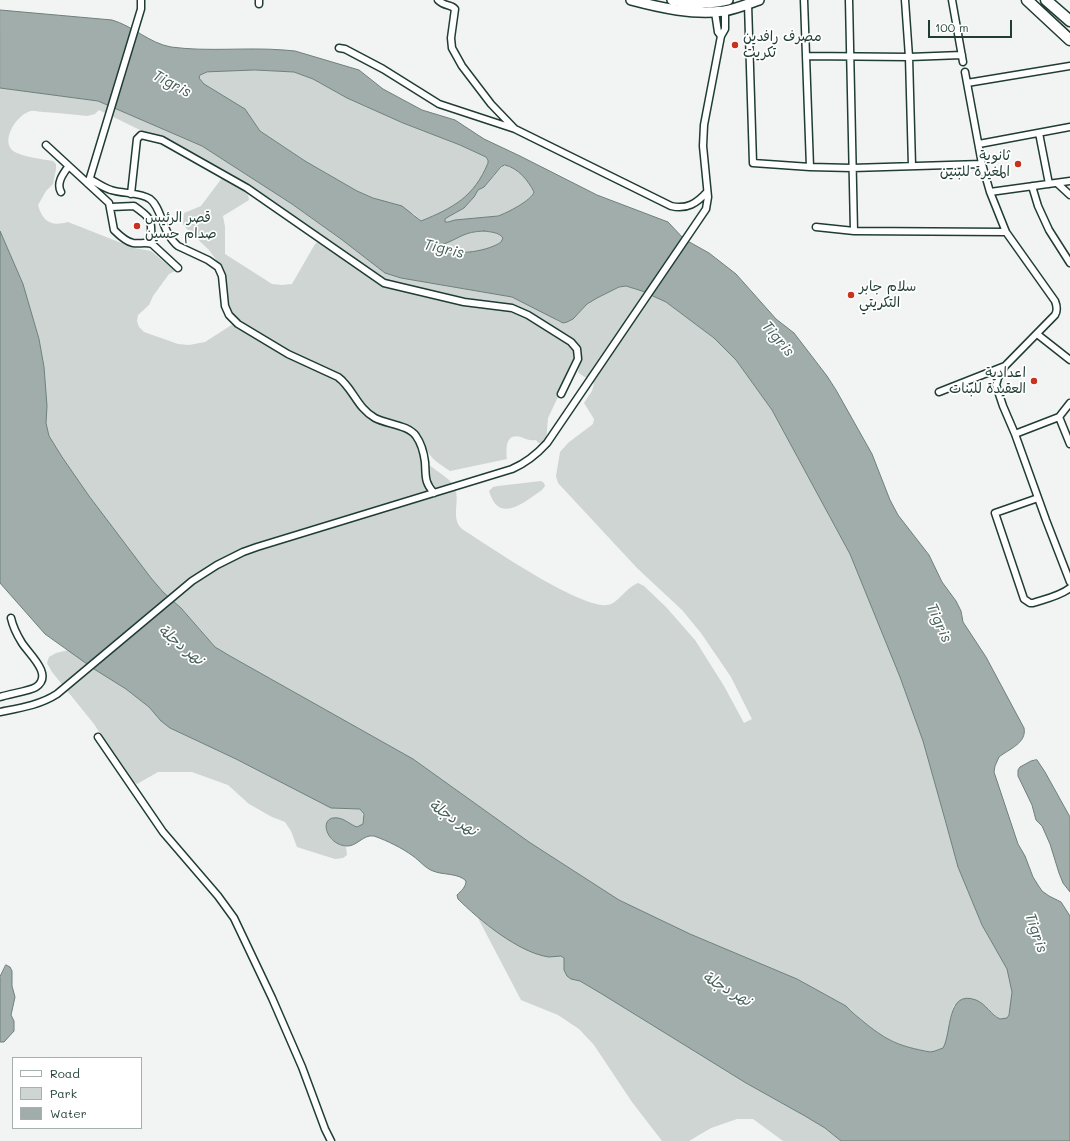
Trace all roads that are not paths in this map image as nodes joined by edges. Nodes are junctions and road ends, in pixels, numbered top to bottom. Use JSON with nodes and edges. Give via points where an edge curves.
{"nodes":[{"id":1,"x":141,"y":0,"type":"edge"},
{"id":2,"x":438,"y":0,"type":"edge"},
{"id":3,"x":632,"y":0,"type":"edge"},
{"id":4,"x":672,"y":0,"type":"edge"},
{"id":5,"x":728,"y":0,"type":"edge"},
{"id":6,"x":759,"y":0,"type":"edge"},
{"id":7,"x":804,"y":0,"type":"edge"},
{"id":8,"x":849,"y":0,"type":"edge"},
{"id":9,"x":906,"y":0,"type":"edge"},
{"id":10,"x":952,"y":0,"type":"edge"},
{"id":11,"x":1027,"y":0,"type":"edge"},
{"id":12,"x":1046,"y":0,"type":"edge"},
{"id":13,"x":748,"y":4,"type":"junction"},
{"id":14,"x":725,"y":11,"type":"junction"},
{"id":15,"x":715,"y":12,"type":"junction"},
{"id":16,"x":1070,"y":21,"type":"edge"},
{"id":17,"x":721,"y":36,"type":"junction"},
{"id":18,"x":1070,"y":40,"type":"edge"},
{"id":19,"x":339,"y":48,"type":"dead end"},
{"id":20,"x":806,"y":56,"type":"junction"},
{"id":21,"x":849,"y":56,"type":"junction"},
{"id":22,"x":909,"y":57,"type":"junction"},
{"id":23,"x":1070,"y":61,"type":"edge"},
{"id":24,"x":1067,"y":67,"type":"edge"},
{"id":25,"x":965,"y":72,"type":"dead end"},
{"id":26,"x":967,"y":82,"type":"junction"},
{"id":27,"x":1070,"y":127,"type":"edge"},
{"id":28,"x":515,"y":129,"type":"junction"},
{"id":29,"x":1039,"y":133,"type":"junction"},
{"id":30,"x":979,"y":144,"type":"junction"},
{"id":31,"x":46,"y":145,"type":"dead end"},
{"id":32,"x":982,"y":164,"type":"junction"},
{"id":33,"x":912,"y":166,"type":"junction"},
{"id":34,"x":68,"y":167,"type":"junction"},
{"id":35,"x":810,"y":167,"type":"junction"},
{"id":36,"x":852,"y":168,"type":"junction"},
{"id":37,"x":89,"y":181,"type":"junction"},
{"id":38,"x":1070,"y":181,"type":"edge"},
{"id":39,"x":1058,"y":183,"type":"junction"},
{"id":40,"x":1049,"y":184,"type":"junction"},
{"id":41,"x":1032,"y":186,"type":"junction"},
{"id":42,"x":61,"y":192,"type":"dead end"},
{"id":43,"x":707,"y":192,"type":"junction"},
{"id":44,"x":990,"y":192,"type":"junction"},
{"id":45,"x":131,"y":194,"type":"junction"},
{"id":46,"x":1070,"y":195,"type":"edge"},
{"id":47,"x":110,"y":207,"type":"junction"},
{"id":48,"x":816,"y":227,"type":"dead end"},
{"id":49,"x":854,"y":231,"type":"junction"},
{"id":50,"x":1006,"y":232,"type":"junction"},
{"id":51,"x":152,"y":244,"type":"junction"},
{"id":52,"x":1070,"y":262,"type":"edge"},
{"id":53,"x":178,"y":268,"type":"dead end"},
{"id":54,"x":1037,"y":334,"type":"junction"},
{"id":55,"x":1070,"y":360,"type":"edge"},
{"id":56,"x":1005,"y":366,"type":"junction"},
{"id":57,"x":940,"y":392,"type":"dead end"},
{"id":58,"x":561,"y":394,"type":"dead end"},
{"id":59,"x":1070,"y":403,"type":"edge"},
{"id":60,"x":1059,"y":417,"type":"junction"},
{"id":61,"x":1015,"y":434,"type":"junction"},
{"id":62,"x":1070,"y":444,"type":"edge"},
{"id":63,"x":434,"y":493,"type":"junction"},
{"id":64,"x":1038,"y":498,"type":"junction"},
{"id":65,"x":1070,"y":582,"type":"edge"},
{"id":66,"x":1070,"y":588,"type":"edge"},
{"id":67,"x":11,"y":618,"type":"dead end"},
{"id":68,"x":0,"y":697,"type":"edge"},
{"id":69,"x":0,"y":712,"type":"edge"},
{"id":70,"x":98,"y":737,"type":"dead end"},
{"id":71,"x":331,"y":1141,"type":"edge"}],
"edges":[{"from":1,"to":37,"type":"street","via":[[141,9]]},
{"from":2,"to":28,"type":"street","via":[[455,9],[451,44],[462,66],[491,104]]},
{"from":3,"to":15,"type":"main road","via":[[678,10]]},
{"from":4,"to":5,"type":"main road","via":[[715,3]]},
{"from":6,"to":13,"type":"main road"},
{"from":7,"to":20,"type":"street"},
{"from":8,"to":21,"type":"street"},
{"from":9,"to":22,"type":"street"},
{"from":10,"to":22,"type":"street","via":[[962,59]]},
{"from":11,"to":18,"type":"main road"},
{"from":12,"to":16,"type":"main road"},
{"from":13,"to":14,"type":"main road"},
{"from":13,"to":35,"type":"street","via":[[753,163]]},
{"from":14,"to":15,"type":"main road"},
{"from":14,"to":17,"type":"street","via":[[725,29]]},
{"from":15,"to":17,"type":"street"},
{"from":17,"to":43,"type":"street","via":[[703,130]]},
{"from":19,"to":28,"type":"street","via":[[383,69],[439,104]]},
{"from":20,"to":21,"type":"street"},
{"from":20,"to":35,"type":"street"},
{"from":21,"to":22,"type":"street"},
{"from":21,"to":36,"type":"street"},
{"from":22,"to":33,"type":"street"},
{"from":23,"to":24,"type":"street"},
{"from":24,"to":26,"type":"street"},
{"from":25,"to":26,"type":"street"},
{"from":26,"to":30,"type":"street"},
{"from":27,"to":29,"type":"street"},
{"from":28,"to":43,"type":"street","via":[[671,206],[685,207],[694,204]]},
{"from":29,"to":30,"type":"street"},
{"from":29,"to":40,"type":"street"},
{"from":30,"to":32,"type":"street"},
{"from":31,"to":34,"type":"street"},
{"from":32,"to":33,"type":"street"},
{"from":32,"to":44,"type":"street"},
{"from":33,"to":36,"type":"street"},
{"from":34,"to":37,"type":"street"},
{"from":34,"to":42,"type":"street","via":[[59,184]]},
{"from":35,"to":36,"type":"street"},
{"from":36,"to":49,"type":"street"},
{"from":37,"to":45,"type":"street","via":[[111,190]]},
{"from":37,"to":47,"type":"street"},
{"from":38,"to":39,"type":"street"},
{"from":39,"to":40,"type":"street"},
{"from":39,"to":46,"type":"street"},
{"from":40,"to":41,"type":"street"},
{"from":41,"to":44,"type":"street"},
{"from":41,"to":52,"type":"street","via":[[1048,230]]},
{"from":43,"to":63,"type":"street","via":[[707,206],[703,215],[547,443],[531,458],[512,469]]},
{"from":44,"to":50,"type":"street"},
{"from":45,"to":58,"type":"street","via":[[137,139],[141,135],[162,140],[247,188],[384,283],[464,302],[512,308],[571,342],[577,348],[578,359]]},
{"from":45,"to":63,"type":"street","via":[[152,200],[166,232],[175,244],[218,267],[222,276],[225,306],[229,315],[238,324],[288,354],[338,377],[371,416],[414,432],[424,454],[427,483]]},
{"from":47,"to":51,"type":"street","via":[[116,233],[130,242]]},
{"from":47,"to":51,"type":"street","via":[[134,206],[147,216],[151,222]]},
{"from":48,"to":49,"type":"street"},
{"from":49,"to":50,"type":"street"},
{"from":50,"to":54,"type":"street","via":[[1057,305],[1055,315]]},
{"from":51,"to":53,"type":"street"},
{"from":54,"to":55,"type":"street"},
{"from":54,"to":56,"type":"street"},
{"from":56,"to":57,"type":"street"},
{"from":56,"to":61,"type":"street","via":[[996,385]]},
{"from":59,"to":60,"type":"street"},
{"from":60,"to":61,"type":"street"},
{"from":60,"to":62,"type":"street"},
{"from":61,"to":64,"type":"street"},
{"from":63,"to":69,"type":"street","via":[[243,552],[216,564],[180,590],[54,696],[43,702]]},
{"from":64,"to":65,"type":"street"},
{"from":64,"to":66,"type":"street","via":[[995,513],[1024,599],[1033,603]]},
{"from":67,"to":68,"type":"street","via":[[18,637],[39,665],[42,675],[41,682],[34,688]]},
{"from":70,"to":71,"type":"street","via":[[163,832],[234,918],[272,998]]}]}
